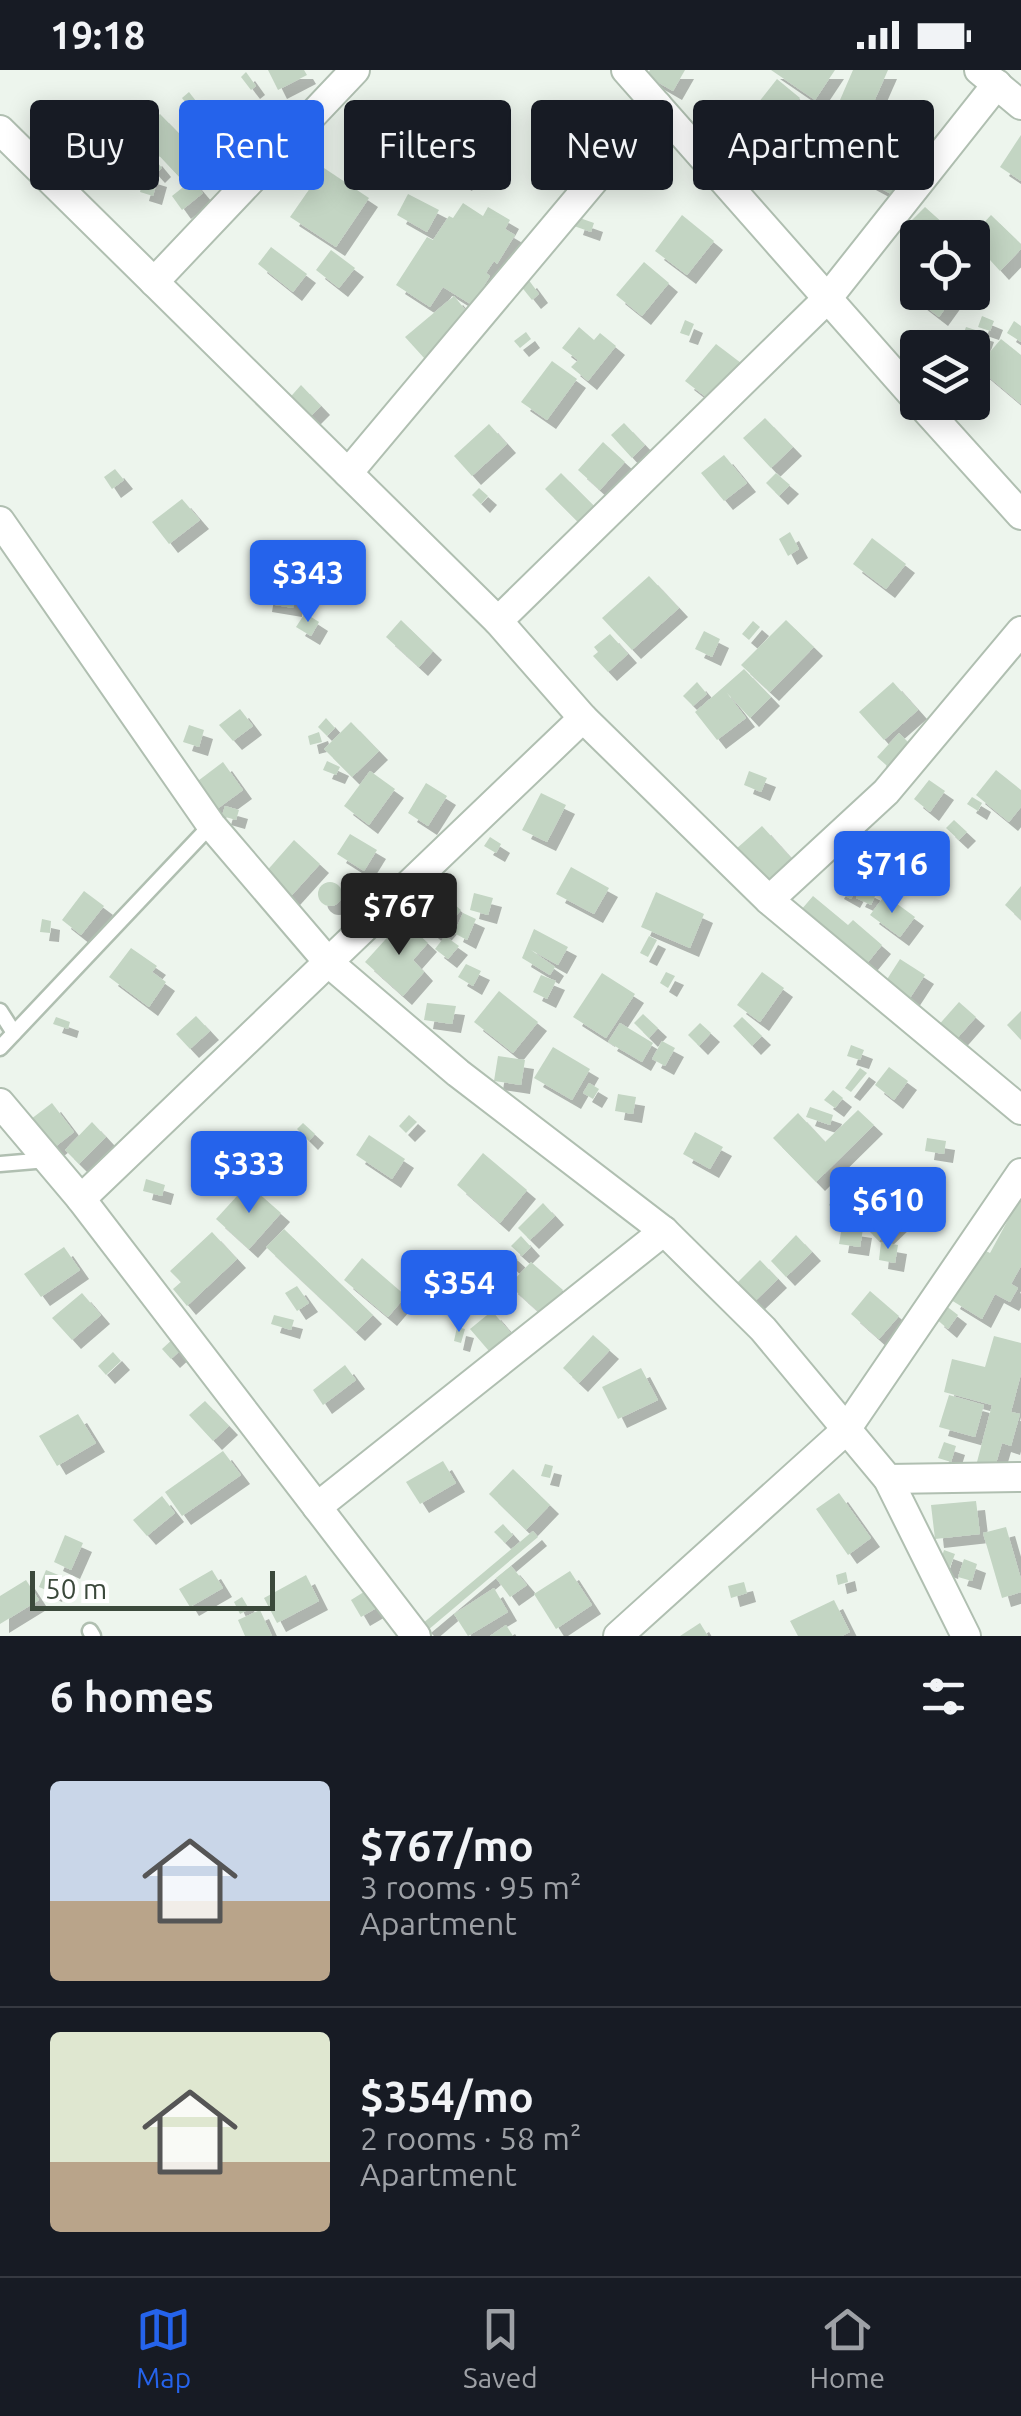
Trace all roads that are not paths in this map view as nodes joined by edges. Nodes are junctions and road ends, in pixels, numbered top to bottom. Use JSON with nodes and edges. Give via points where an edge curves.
{"nodes":[{"id":1,"x":355,"y":70,"type":"edge"},
{"id":2,"x":626,"y":70,"type":"edge"},
{"id":3,"x":988,"y":77,"type":"edge"},
{"id":4,"x":653,"y":100,"type":"edge"},
{"id":5,"x":1021,"y":105,"type":"edge"},
{"id":6,"x":673,"y":123,"type":"edge"},
{"id":7,"x":0,"y":130,"type":"edge"},
{"id":8,"x":585,"y":190,"type":"edge"},
{"id":9,"x":154,"y":282,"type":"junction"},
{"id":10,"x":826,"y":300,"type":"junction"},
{"id":11,"x":900,"y":382,"type":"edge"},
{"id":12,"x":934,"y":420,"type":"edge"},
{"id":13,"x":348,"y":473,"type":"junction"},
{"id":14,"x":1021,"y":515,"type":"edge"},
{"id":15,"x":0,"y":521,"type":"edge"},
{"id":16,"x":498,"y":620,"type":"junction"},
{"id":17,"x":1021,"y":630,"type":"edge"},
{"id":18,"x":582,"y":718,"type":"junction"},
{"id":19,"x":210,"y":825,"type":"junction"},
{"id":20,"x":769,"y":900,"type":"junction"},
{"id":21,"x":329,"y":963,"type":"junction"},
{"id":22,"x":0,"y":1011,"type":"edge"},
{"id":23,"x":14,"y":1033,"type":"junction"},
{"id":24,"x":0,"y":1048,"type":"edge"},
{"id":25,"x":0,"y":1103,"type":"edge"},
{"id":26,"x":1021,"y":1110,"type":"edge"},
{"id":27,"x":48,"y":1160,"type":"junction"},
{"id":28,"x":0,"y":1164,"type":"edge"},
{"id":29,"x":1021,"y":1173,"type":"edge"},
{"id":30,"x":80,"y":1199,"type":"junction"},
{"id":31,"x":664,"y":1232,"type":"junction"},
{"id":32,"x":846,"y":1431,"type":"junction"},
{"id":33,"x":1021,"y":1477,"type":"edge"},
{"id":34,"x":888,"y":1478,"type":"junction"},
{"id":35,"x":317,"y":1507,"type":"junction"},
{"id":36,"x":416,"y":1636,"type":"edge"},
{"id":37,"x":618,"y":1636,"type":"edge"},
{"id":38,"x":966,"y":1636,"type":"edge"}],
"edges":[{"from":1,"to":9,"type":"street"},
{"from":2,"to":4,"type":"street"},
{"from":3,"to":5,"type":"street"},
{"from":3,"to":10,"type":"street"},
{"from":6,"to":10,"type":"street"},
{"from":7,"to":9,"type":"street"},
{"from":8,"to":13,"type":"street"},
{"from":9,"to":13,"type":"street"},
{"from":10,"to":11,"type":"street"},
{"from":10,"to":16,"type":"street"},
{"from":12,"to":14,"type":"street"},
{"from":13,"to":16,"type":"street"},
{"from":15,"to":19,"type":"street"},
{"from":16,"to":18,"type":"street"},
{"from":17,"to":20,"type":"street","via":[[886,792]]},
{"from":18,"to":20,"type":"street"},
{"from":18,"to":21,"type":"street"},
{"from":19,"to":21,"type":"street"},
{"from":19,"to":23,"type":"lane"},
{"from":20,"to":26,"type":"street"},
{"from":21,"to":30,"type":"street"},
{"from":21,"to":31,"type":"street","via":[[458,1074]]},
{"from":22,"to":23,"type":"lane"},
{"from":23,"to":24,"type":"lane"},
{"from":25,"to":27,"type":"street"},
{"from":27,"to":28,"type":"lane"},
{"from":27,"to":30,"type":"street"},
{"from":29,"to":32,"type":"street"},
{"from":30,"to":35,"type":"street"},
{"from":31,"to":32,"type":"street","via":[[763,1329]]},
{"from":31,"to":35,"type":"street"},
{"from":32,"to":34,"type":"street"},
{"from":32,"to":37,"type":"street"},
{"from":33,"to":34,"type":"street"},
{"from":34,"to":38,"type":"street"},
{"from":35,"to":36,"type":"street"}]}
